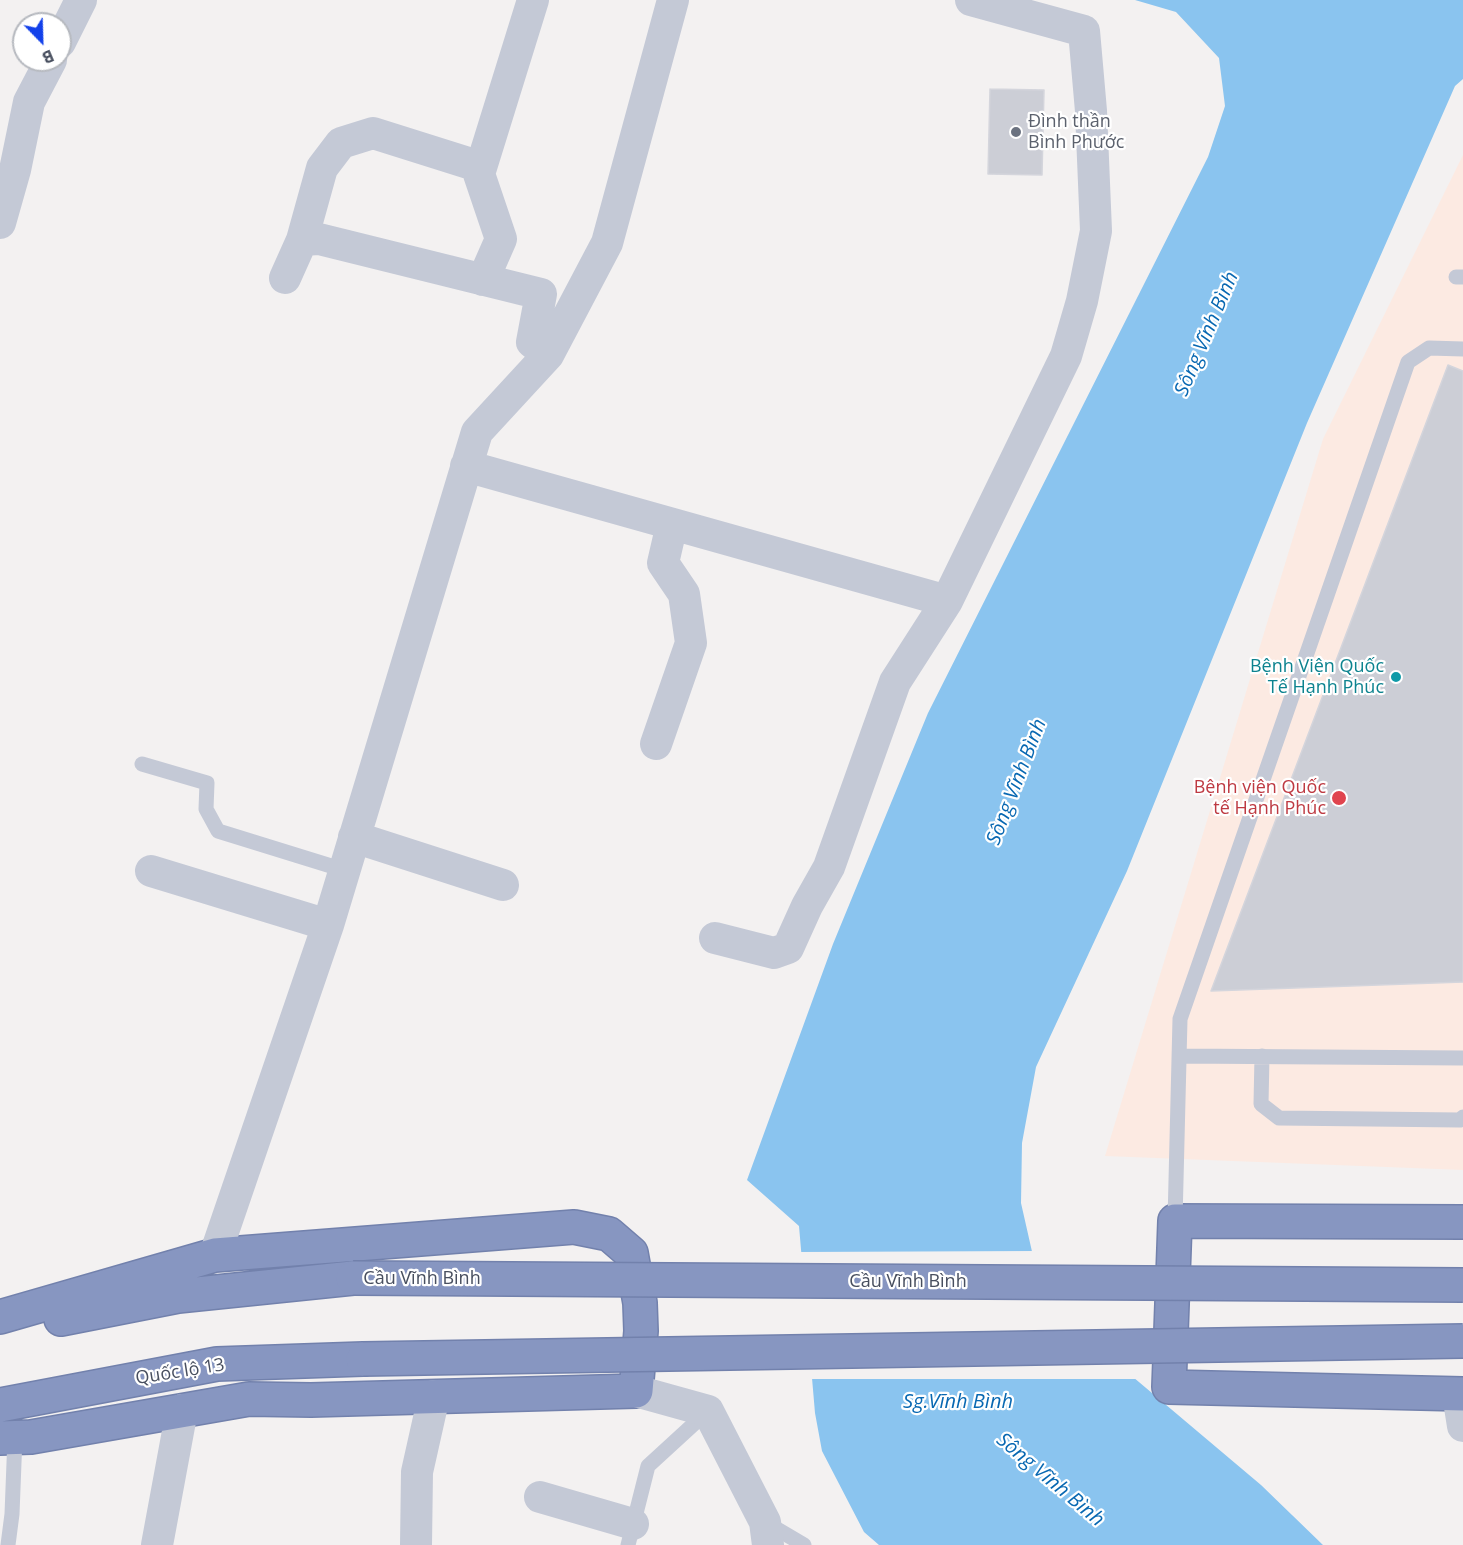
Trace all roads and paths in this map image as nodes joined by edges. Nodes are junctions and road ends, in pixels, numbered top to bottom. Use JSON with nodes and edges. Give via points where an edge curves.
{"nodes":[{"id":1,"x":81,"y":0,"type":"edge"},
{"id":2,"x":533,"y":0,"type":"edge"},
{"id":3,"x":673,"y":0,"type":"edge"},
{"id":4,"x":971,"y":0,"type":"edge"},
{"id":5,"x":72,"y":18,"type":"edge"},
{"id":6,"x":45,"y":72,"type":"edge"},
{"id":7,"x":481,"y":167,"type":"junction"},
{"id":8,"x":0,"y":223,"type":"edge"},
{"id":9,"x":302,"y":240,"type":"junction"},
{"id":10,"x":285,"y":278,"type":"dead end"},
{"id":11,"x":483,"y":280,"type":"junction"},
{"id":12,"x":1463,"y":349,"type":"edge"},
{"id":13,"x":548,"y":355,"type":"junction"},
{"id":14,"x":466,"y":466,"type":"junction"},
{"id":15,"x":672,"y":524,"type":"junction"},
{"id":16,"x":947,"y":601,"type":"junction"},
{"id":17,"x":657,"y":744,"type":"dead end"},
{"id":18,"x":142,"y":764,"type":"dead end"},
{"id":19,"x":354,"y":837,"type":"junction"},
{"id":20,"x":344,"y":870,"type":"junction"},
{"id":21,"x":151,"y":871,"type":"dead end"},
{"id":22,"x":503,"y":885,"type":"dead end"},
{"id":23,"x":328,"y":925,"type":"junction"},
{"id":24,"x":715,"y":938,"type":"dead end"},
{"id":25,"x":1180,"y":1056,"type":"junction"},
{"id":26,"x":1262,"y":1056,"type":"junction"},
{"id":27,"x":1463,"y":1058,"type":"edge"},
{"id":28,"x":1463,"y":1117,"type":"edge"},
{"id":29,"x":1175,"y":1221,"type":"junction"},
{"id":30,"x":1463,"y":1222,"type":"edge"},
{"id":31,"x":215,"y":1255,"type":"junction"},
{"id":32,"x":1463,"y":1285,"type":"edge"},
{"id":33,"x":0,"y":1317,"type":"edge"},
{"id":34,"x":0,"y":1332,"type":"edge"},
{"id":35,"x":1463,"y":1341,"type":"edge"},
{"id":36,"x":636,"y":1391,"type":"junction"},
{"id":37,"x":1460,"y":1394,"type":"edge"},
{"id":38,"x":434,"y":1396,"type":"junction"},
{"id":39,"x":0,"y":1405,"type":"edge"},
{"id":40,"x":182,"y":1410,"type":"junction"},
{"id":41,"x":708,"y":1411,"type":"junction"},
{"id":42,"x":1463,"y":1426,"type":"edge"},
{"id":43,"x":7,"y":1437,"type":"edge"},
{"id":44,"x":540,"y":1497,"type":"dead end"},
{"id":45,"x":766,"y":1533,"type":"edge"},
{"id":46,"x":630,"y":1534,"type":"edge"},
{"id":47,"x":8,"y":1545,"type":"edge"},
{"id":48,"x":157,"y":1545,"type":"edge"},
{"id":49,"x":416,"y":1545,"type":"edge"},
{"id":50,"x":804,"y":1545,"type":"edge"}],
"edges":[{"from":1,"to":5,"type":"street"},
{"from":2,"to":7,"type":"street"},
{"from":3,"to":13,"type":"street","via":[[608,243]]},
{"from":4,"to":16,"type":"street","via":[[1083,31],[1096,231],[1066,356]]},
{"from":6,"to":8,"type":"street","via":[[29,102]]},
{"from":7,"to":9,"type":"street","via":[[373,133],[341,143],[322,168]]},
{"from":7,"to":11,"type":"street","via":[[478,174],[501,239]]},
{"from":9,"to":10,"type":"street"},
{"from":9,"to":11,"type":"street","via":[[319,239]]},
{"from":11,"to":13,"type":"street","via":[[541,294],[532,342]]},
{"from":12,"to":25,"type":"lane","via":[[1429,348],[1408,362],[1180,1019]]},
{"from":13,"to":14,"type":"street","via":[[477,432]]},
{"from":14,"to":15,"type":"street"},
{"from":14,"to":19,"type":"street"},
{"from":15,"to":16,"type":"street"},
{"from":15,"to":17,"type":"street","via":[[663,563],[684,594],[691,643]]},
{"from":16,"to":24,"type":"street","via":[[895,682],[829,867],[788,948],[774,953]]},
{"from":18,"to":20,"type":"lane","via":[[207,783],[206,809],[218,831]]},
{"from":19,"to":20,"type":"street"},
{"from":19,"to":22,"type":"street"},
{"from":20,"to":23,"type":"street"},
{"from":21,"to":23,"type":"street"},
{"from":23,"to":31,"type":"street"},
{"from":25,"to":26,"type":"lane"},
{"from":25,"to":29,"type":"lane"},
{"from":26,"to":27,"type":"lane"},
{"from":26,"to":28,"type":"lane","via":[[1261,1104],[1279,1118]]},
{"from":29,"to":30,"type":"highway"},
{"from":29,"to":37,"type":"highway","via":[[1169,1387]]},
{"from":31,"to":33,"type":"highway"},
{"from":31,"to":36,"type":"highway","via":[[574,1227],[609,1234],[631,1253],[635,1270],[640,1313]]},
{"from":32,"to":34,"type":"highway","name":"Cầu Vĩnh Bình","bridge":true,"via":[[353,1278],[178,1296]]},
{"from":35,"to":39,"type":"highway","name":"Quốc lộ 13","bridge":true,"via":[[217,1364]]},
{"from":36,"to":38,"type":"highway"},
{"from":36,"to":41,"type":"street"},
{"from":37,"to":42,"type":"street"},
{"from":38,"to":40,"type":"highway","via":[[249,1399]]},
{"from":38,"to":49,"type":"street","via":[[417,1472]]},
{"from":40,"to":43,"type":"highway"},
{"from":40,"to":48,"type":"street"},
{"from":41,"to":45,"type":"street"},
{"from":41,"to":46,"type":"lane","via":[[648,1466]]},
{"from":43,"to":47,"type":"lane","via":[[12,1514]]},
{"from":44,"to":46,"type":"street"},
{"from":45,"to":50,"type":"lane"}]}
